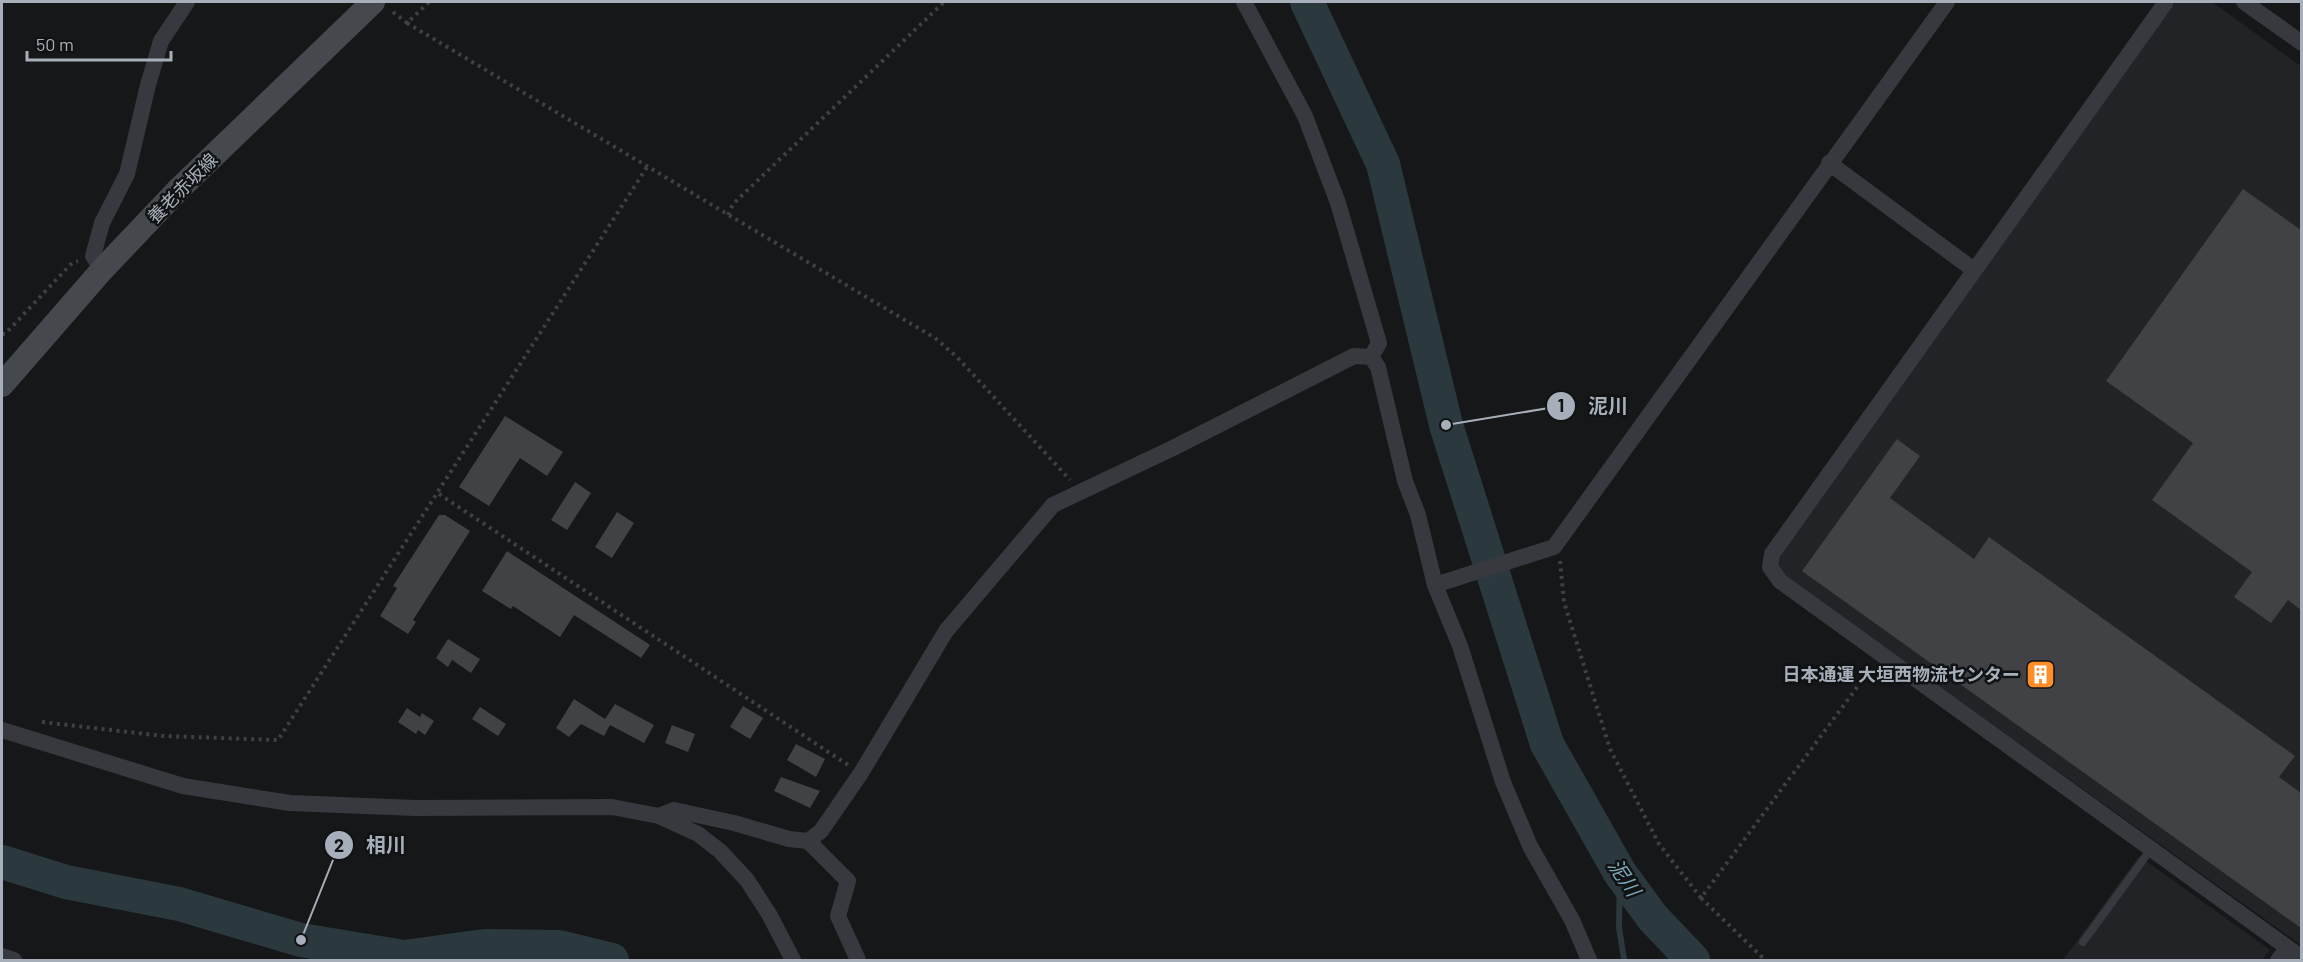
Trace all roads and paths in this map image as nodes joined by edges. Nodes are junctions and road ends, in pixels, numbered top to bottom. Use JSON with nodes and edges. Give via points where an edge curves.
{"nodes":[{"id":1,"x":187,"y":2,"type":"edge"},
{"id":2,"x":429,"y":2,"type":"edge"},
{"id":3,"x":944,"y":2,"type":"edge"},
{"id":4,"x":1244,"y":2,"type":"edge"},
{"id":5,"x":1947,"y":2,"type":"edge"},
{"id":6,"x":2166,"y":2,"type":"edge"},
{"id":7,"x":2244,"y":2,"type":"edge"},
{"id":8,"x":383,"y":7,"type":"edge"},
{"id":9,"x":407,"y":23,"type":"junction"},
{"id":10,"x":2301,"y":43,"type":"edge"},
{"id":11,"x":1829,"y":163,"type":"junction"},
{"id":12,"x":647,"y":167,"type":"junction"},
{"id":13,"x":728,"y":215,"type":"junction"},
{"id":14,"x":98,"y":263,"type":"junction"},
{"id":15,"x":1974,"y":270,"type":"junction"},
{"id":16,"x":2,"y":334,"type":"edge"},
{"id":17,"x":1371,"y":357,"type":"junction"},
{"id":18,"x":2,"y":385,"type":"edge"},
{"id":19,"x":1080,"y":492,"type":"junction"},
{"id":20,"x":439,"y":494,"type":"junction"},
{"id":21,"x":1550,"y":548,"type":"junction"},
{"id":22,"x":1442,"y":583,"type":"junction"},
{"id":23,"x":1881,"y":654,"type":"junction"},
{"id":24,"x":5,"y":731,"type":"edge"},
{"id":25,"x":861,"y":773,"type":"junction"},
{"id":26,"x":658,"y":816,"type":"junction"},
{"id":27,"x":808,"y":841,"type":"junction"},
{"id":28,"x":2151,"y":849,"type":"junction"},
{"id":29,"x":1701,"y":898,"type":"junction"},
{"id":30,"x":2083,"y":942,"type":"dead end"},
{"id":31,"x":2289,"y":955,"type":"edge"},
{"id":32,"x":2,"y":956,"type":"edge"},
{"id":33,"x":14,"y":960,"type":"edge"},
{"id":34,"x":794,"y":960,"type":"edge"},
{"id":35,"x":858,"y":960,"type":"edge"},
{"id":36,"x":1589,"y":960,"type":"edge"},
{"id":37,"x":1765,"y":960,"type":"edge"}],
"edges":[{"from":1,"to":14,"type":"street","via":[[161,41],[127,174],[102,223]]},
{"from":2,"to":9,"type":"path"},
{"from":3,"to":13,"type":"path","via":[[733,204]]},
{"from":4,"to":17,"type":"street","via":[[1305,116],[1338,203],[1379,343]]},
{"from":5,"to":11,"type":"street"},
{"from":6,"to":15,"type":"street"},
{"from":7,"to":10,"type":"street"},
{"from":8,"to":9,"type":"path"},
{"from":8,"to":14,"type":"main road","name":"養老赤坂線"},
{"from":9,"to":12,"type":"path"},
{"from":11,"to":15,"type":"street"},
{"from":11,"to":21,"type":"street"},
{"from":12,"to":13,"type":"path"},
{"from":12,"to":20,"type":"path"},
{"from":13,"to":19,"type":"path","via":[[935,338]]},
{"from":14,"to":16,"type":"path","via":[[72,263]]},
{"from":14,"to":18,"type":"main road","name":"養老赤坂線"},
{"from":15,"to":23,"type":"street","via":[[1772,554],[1770,567],[1780,581]]},
{"from":17,"to":19,"type":"street","via":[[1354,356]]},
{"from":17,"to":22,"type":"street","via":[[1378,367],[1405,481]]},
{"from":19,"to":25,"type":"street","via":[[1053,506],[946,632]]},
{"from":20,"to":24,"type":"path","via":[[278,740],[163,736],[37,722]]},
{"from":20,"to":25,"type":"path"},
{"from":21,"to":22,"type":"street"},
{"from":21,"to":29,"type":"path","via":[[1559,557],[1564,602],[1611,748],[1659,844]]},
{"from":22,"to":36,"type":"street","via":[[1503,782],[1530,846],[1572,920]]},
{"from":23,"to":28,"type":"street"},
{"from":23,"to":29,"type":"path"},
{"from":24,"to":26,"type":"street","via":[[183,786],[290,803],[416,808],[612,807]]},
{"from":25,"to":27,"type":"street","via":[[821,831]]},
{"from":26,"to":27,"type":"street","via":[[674,810]]},
{"from":26,"to":34,"type":"street","via":[[698,834],[720,850],[747,880]]},
{"from":27,"to":35,"type":"street","via":[[848,881],[838,916]]},
{"from":28,"to":30,"type":"lane"},
{"from":28,"to":31,"type":"street"},
{"from":29,"to":37,"type":"path"},
{"from":32,"to":33,"type":"street"}]}
